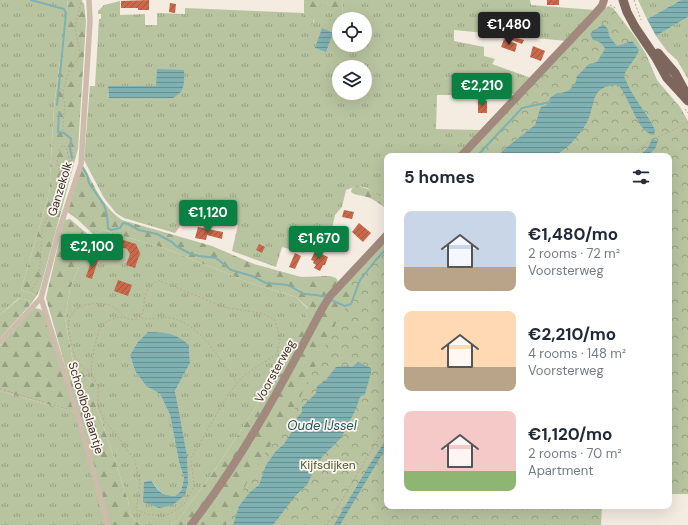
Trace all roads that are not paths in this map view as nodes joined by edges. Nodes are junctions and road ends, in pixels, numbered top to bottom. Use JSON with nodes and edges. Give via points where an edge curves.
{"nodes":[{"id":1,"x":89,"y":0,"type":"edge"},
{"id":2,"x":623,"y":0,"type":"edge"},
{"id":3,"x":628,"y":0,"type":"edge"},
{"id":4,"x":604,"y":2,"type":"edge"},
{"id":5,"x":642,"y":31,"type":"junction"},
{"id":6,"x":686,"y":102,"type":"edge"},
{"id":7,"x":464,"y":153,"type":"edge"},
{"id":8,"x":384,"y":238,"type":"edge"},
{"id":9,"x":41,"y":298,"type":"junction"},
{"id":10,"x":0,"y":342,"type":"edge"},
{"id":11,"x":108,"y":525,"type":"edge"},
{"id":12,"x":191,"y":525,"type":"edge"}],
"edges":[{"from":1,"to":9,"type":"street","name":"Ganzekolk","via":[[91,16],[80,164]]},
{"from":2,"to":5,"type":"main road","via":[[627,12]]},
{"from":3,"to":5,"type":"main road"},
{"from":4,"to":7,"type":"street"},
{"from":5,"to":6,"type":"main road","via":[[675,73]]},
{"from":8,"to":12,"type":"street","name":"Voorsterweg","via":[[330,296],[262,420]]},
{"from":9,"to":10,"type":"street","name":"Ganzekolk"},
{"from":9,"to":11,"type":"street","name":"Schoolboslaantje","via":[[77,412]]}]}
